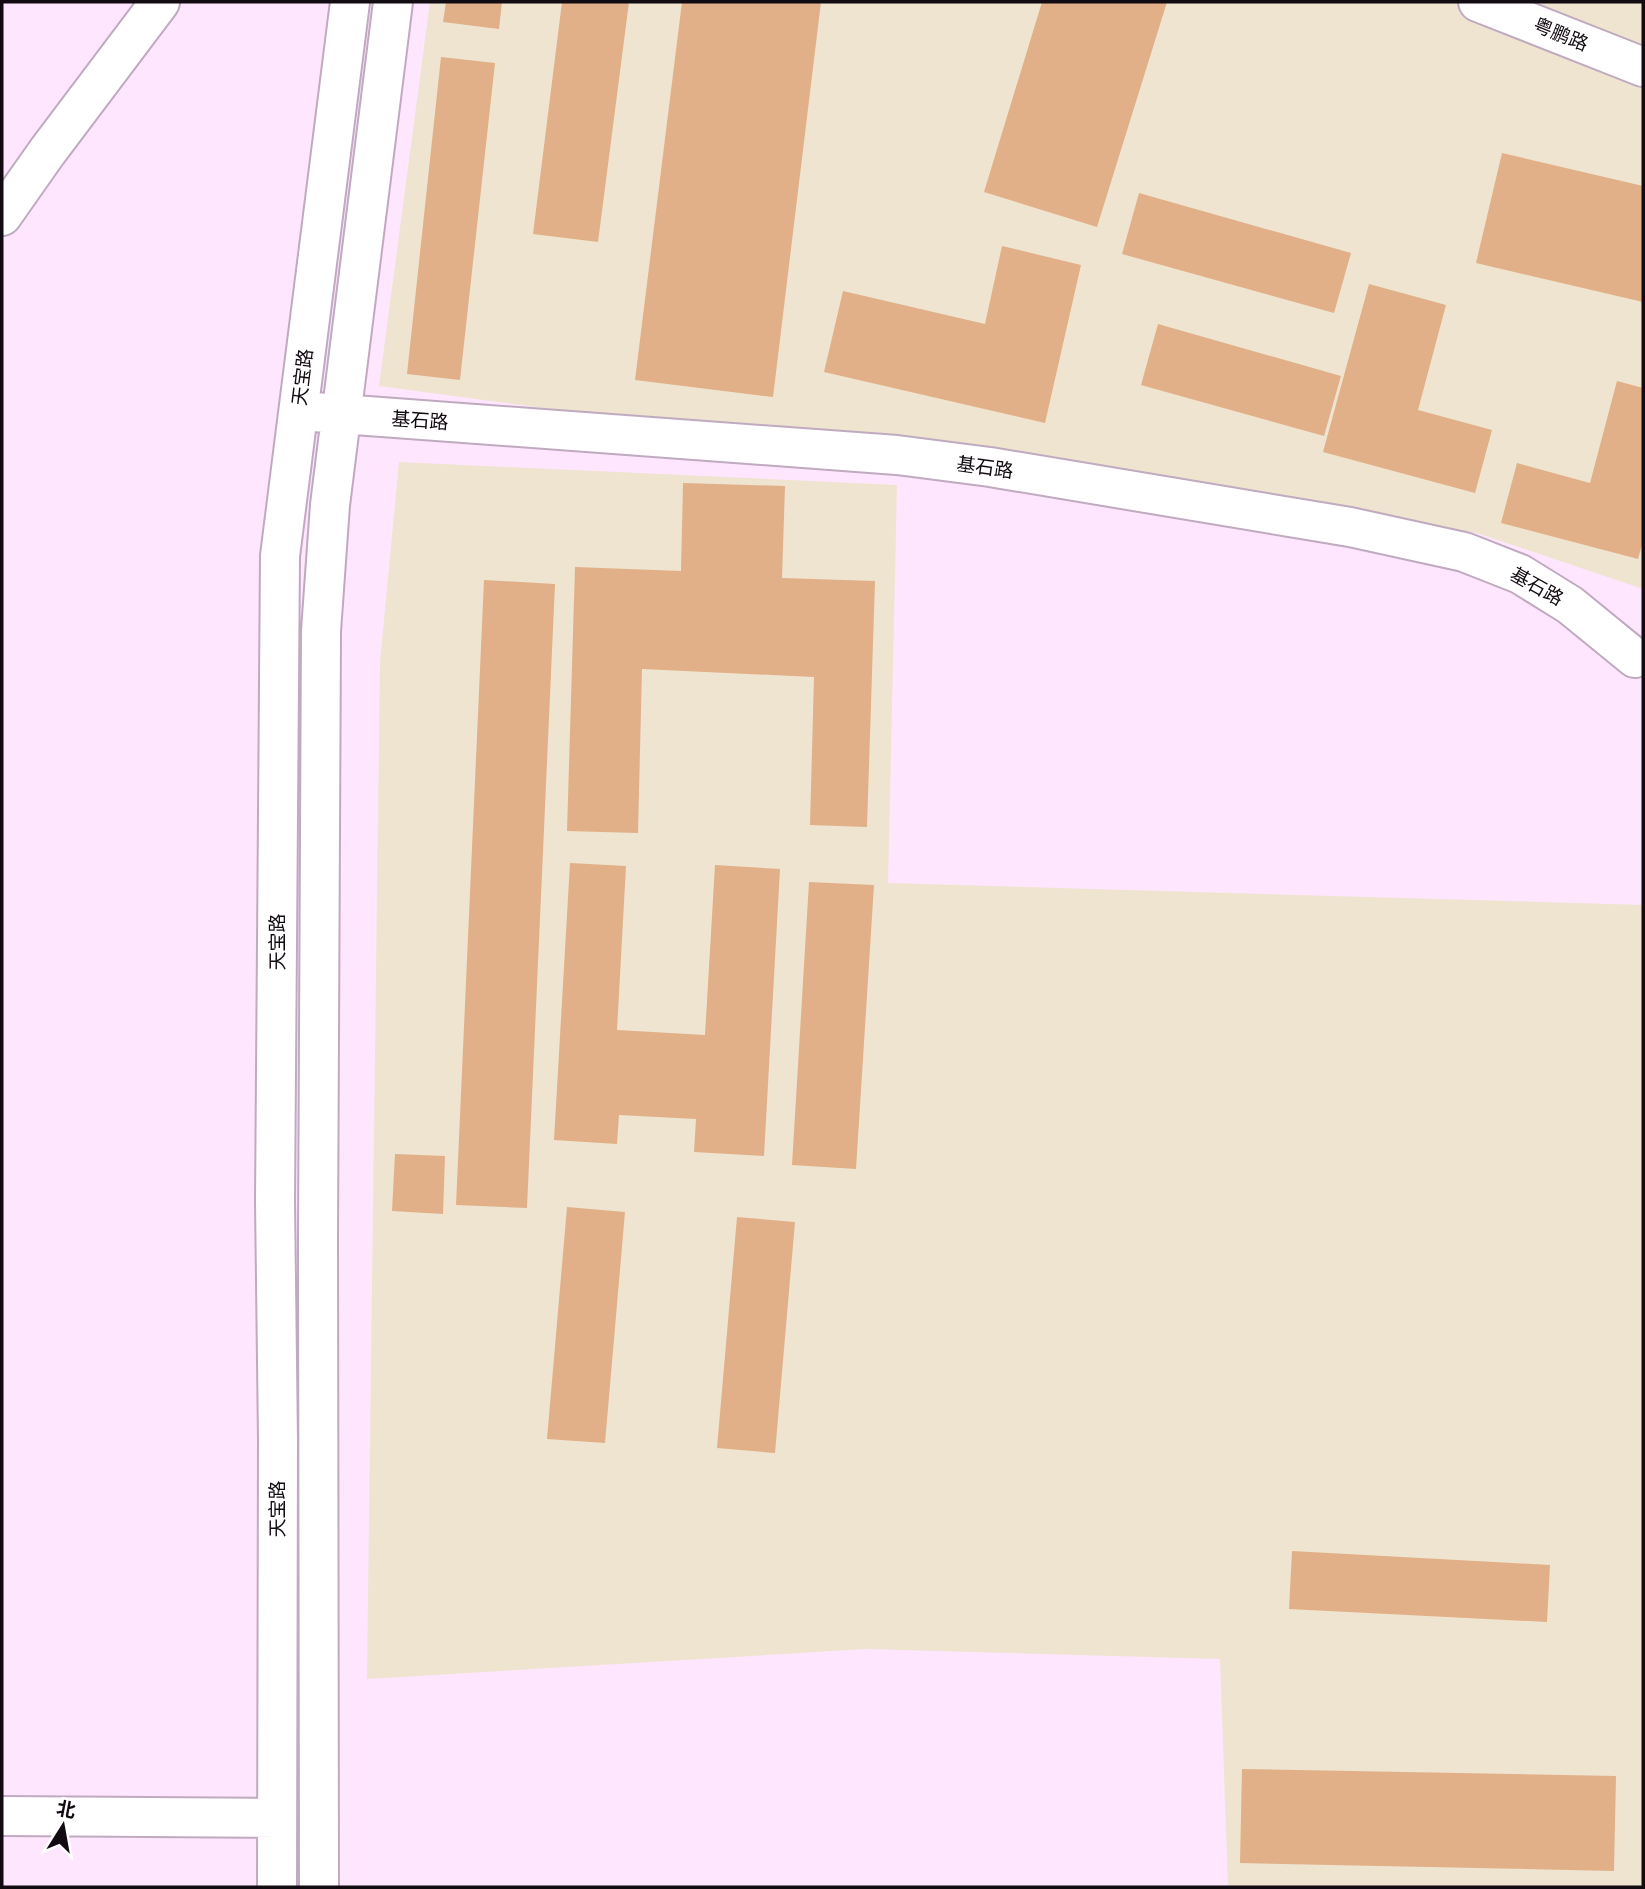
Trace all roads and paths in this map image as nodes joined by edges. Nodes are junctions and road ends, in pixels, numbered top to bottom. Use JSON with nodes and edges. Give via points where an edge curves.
{"nodes":[{"id":1,"x":160,"y":2,"type":"edge"},
{"id":2,"x":350,"y":2,"type":"edge"},
{"id":3,"x":393,"y":2,"type":"edge"},
{"id":4,"x":1478,"y":2,"type":"edge"},
{"id":5,"x":1643,"y":67,"type":"edge"},
{"id":6,"x":2,"y":216,"type":"edge"},
{"id":7,"x":298,"y":410,"type":"junction"},
{"id":8,"x":341,"y":414,"type":"junction"},
{"id":9,"x":1635,"y":659,"type":"dead end"},
{"id":10,"x":2,"y":1816,"type":"edge"},
{"id":11,"x":276,"y":1818,"type":"junction"},
{"id":12,"x":277,"y":1887,"type":"edge"},
{"id":13,"x":319,"y":1887,"type":"edge"}],
"edges":[{"from":1,"to":6,"type":"street"},
{"from":2,"to":7,"type":"street","name":"天宝路"},
{"from":3,"to":8,"type":"street"},
{"from":4,"to":5,"type":"street","name":"粤鹏路"},
{"from":7,"to":8,"type":"street","name":"基石路"},
{"from":7,"to":11,"type":"street","name":"天宝路","via":[[280,556],[278,621]]},
{"from":8,"to":9,"type":"street","name":"基石路","via":[[897,455],[1350,527],[1464,552],[1520,574],[1570,605]]},
{"from":8,"to":13,"type":"street","via":[[321,631]]},
{"from":10,"to":11,"type":"street"},
{"from":11,"to":12,"type":"street","name":"天宝路"}]}
